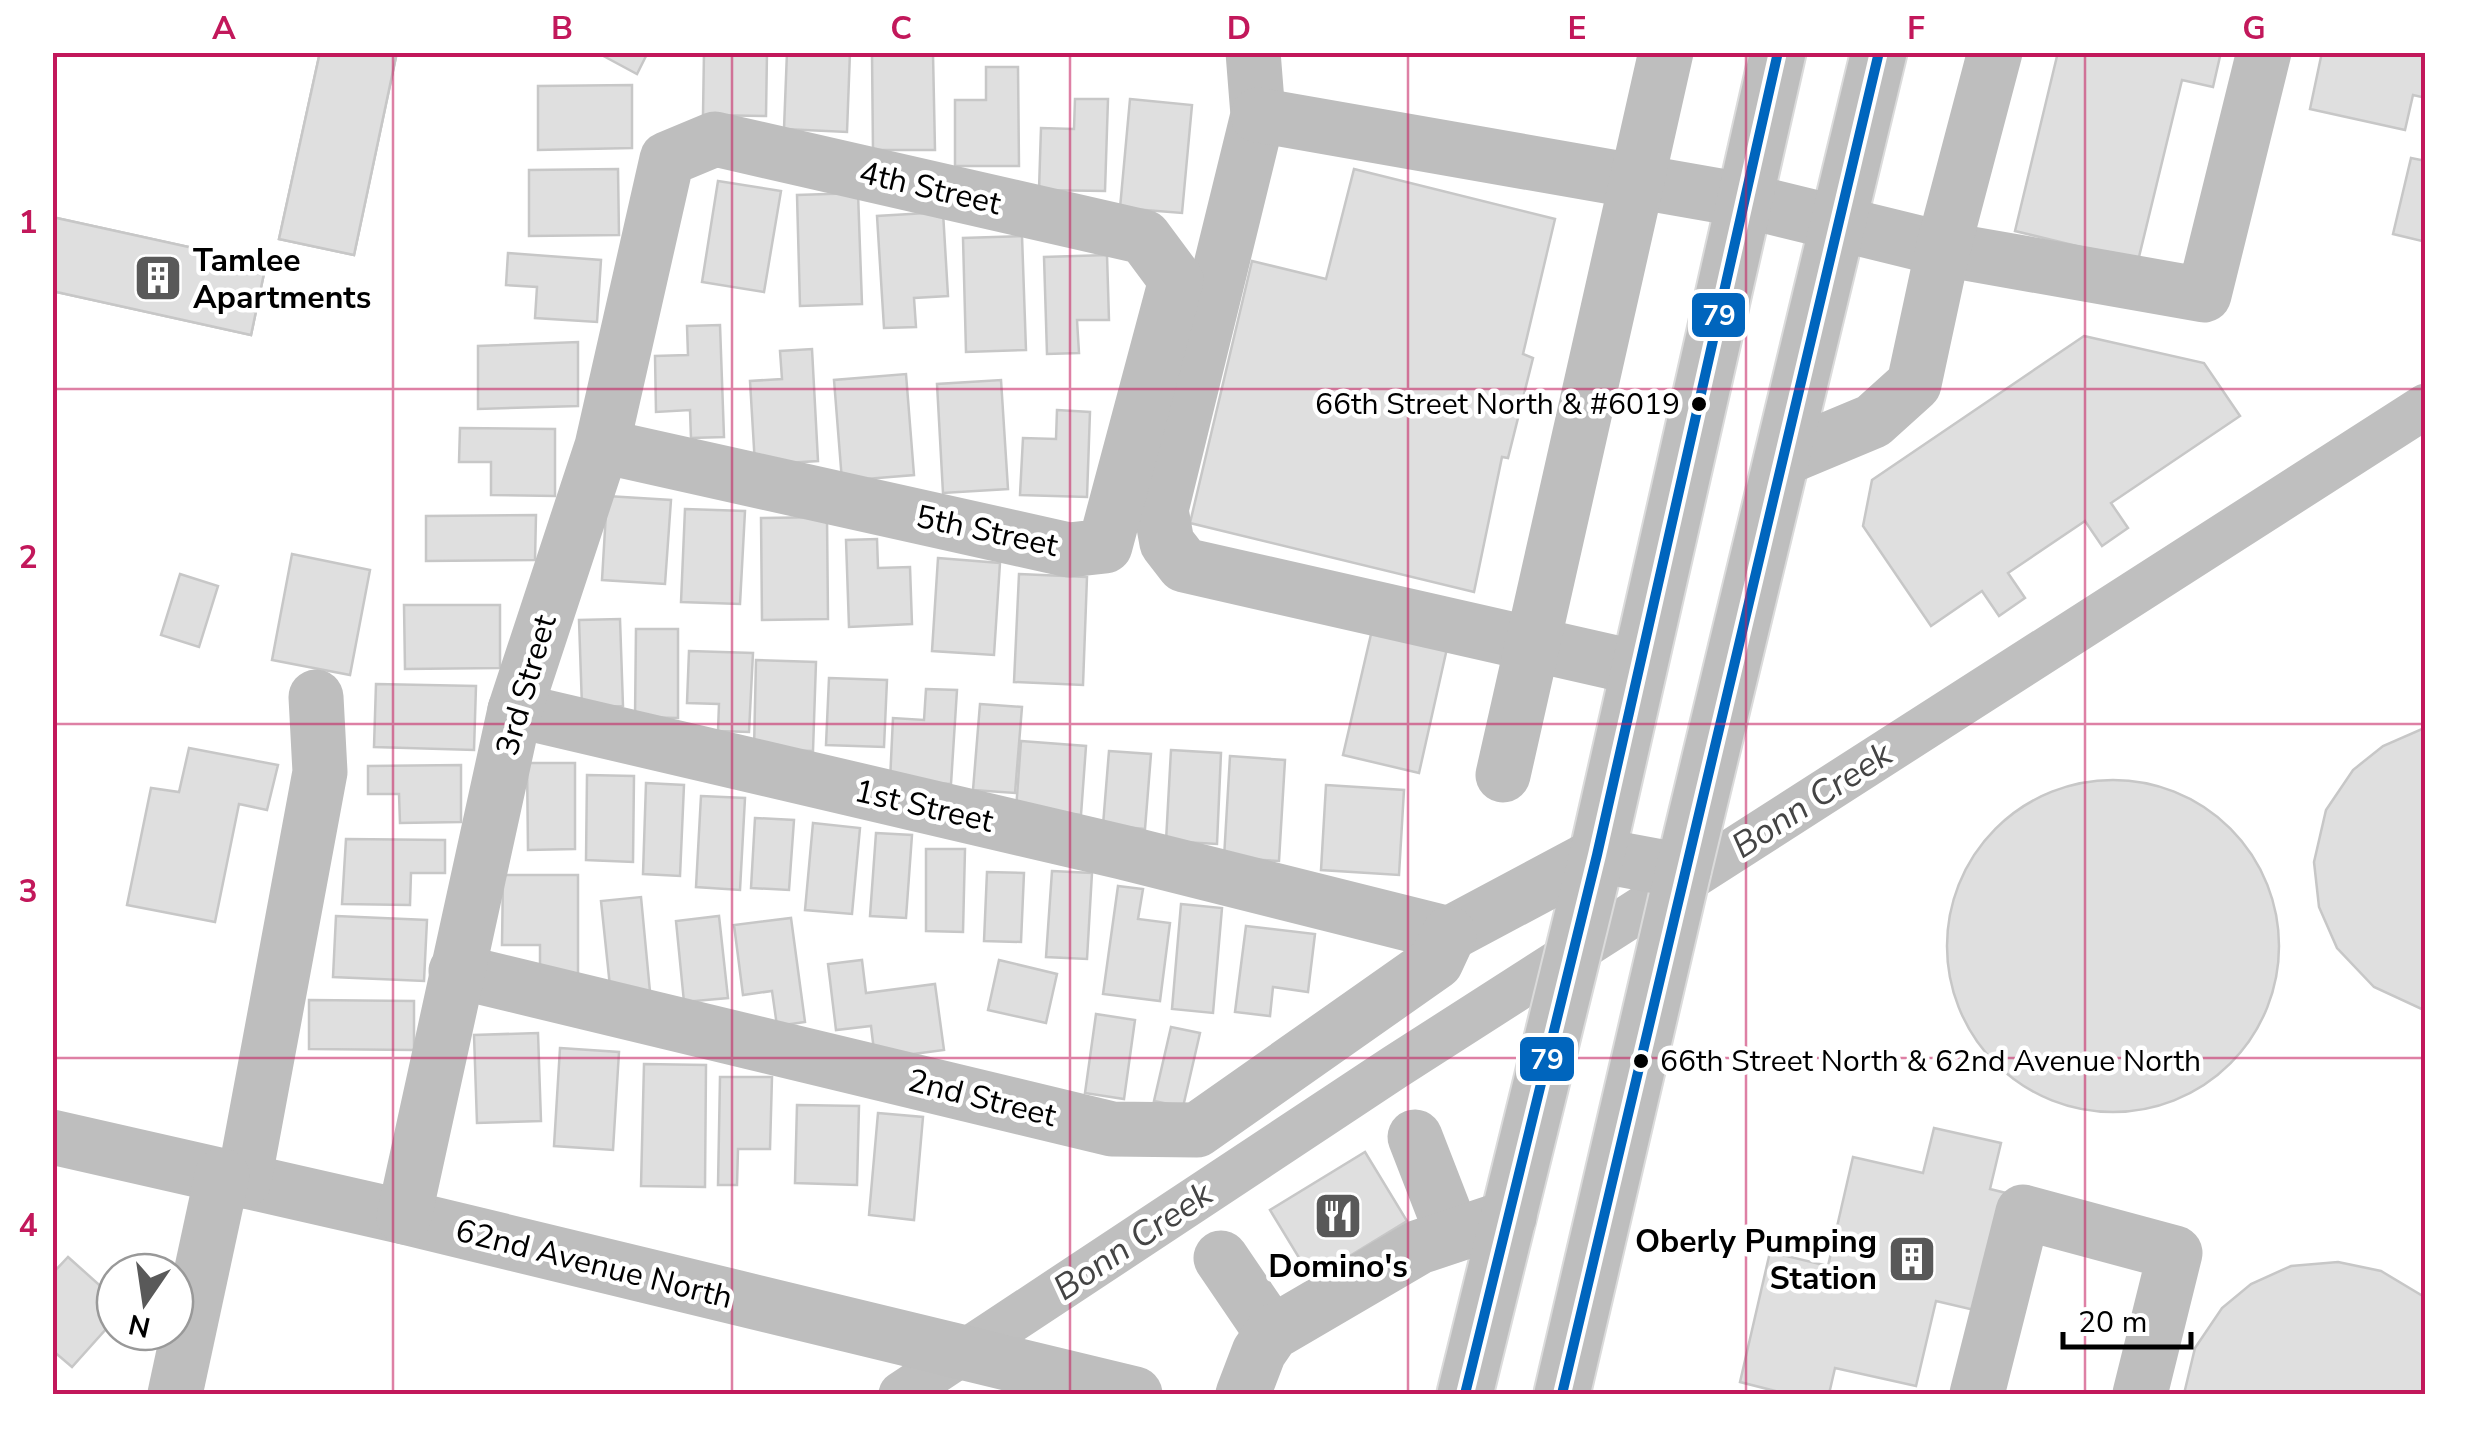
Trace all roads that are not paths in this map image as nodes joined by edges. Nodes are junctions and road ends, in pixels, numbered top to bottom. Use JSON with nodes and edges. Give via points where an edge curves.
{"nodes":[{"id":1,"x":1253,"y":52,"type":"edge"},
{"id":2,"x":1666,"y":52,"type":"edge"},
{"id":3,"x":1778,"y":52,"type":"edge"},
{"id":4,"x":1879,"y":52,"type":"edge"},
{"id":5,"x":1994,"y":52,"type":"edge"},
{"id":6,"x":2264,"y":52,"type":"edge"},
{"id":7,"x":1258,"y":114,"type":"junction"},
{"id":8,"x":667,"y":158,"type":"joint"},
{"id":9,"x":1637,"y":181,"type":"junction"},
{"id":10,"x":1742,"y":200,"type":"junction"},
{"id":11,"x":1838,"y":224,"type":"junction"},
{"id":12,"x":1942,"y":249,"type":"junction"},
{"id":13,"x":1176,"y":280,"type":"joint"},
{"id":14,"x":602,"y":446,"type":"junction"},
{"id":15,"x":1782,"y":458,"type":"junction"},
{"id":16,"x":1532,"y":644,"type":"junction"},
{"id":17,"x":1638,"y":668,"type":"junction"},
{"id":18,"x":316,"y":697,"type":"dead end"},
{"id":19,"x":515,"y":710,"type":"junction"},
{"id":20,"x":1503,"y":775,"type":"dead end"},
{"id":21,"x":1596,"y":855,"type":"junction"},
{"id":22,"x":1684,"y":870,"type":"junction"},
{"id":23,"x":1449,"y":934,"type":"junction"},
{"id":24,"x":456,"y":970,"type":"junction"},
{"id":25,"x":52,"y":1137,"type":"edge"},
{"id":26,"x":1414,"y":1137,"type":"dead end"},
{"id":27,"x":233,"y":1178,"type":"junction"},
{"id":28,"x":1509,"y":1216,"type":"junction"},
{"id":29,"x":404,"y":1217,"type":"junction"},
{"id":30,"x":1454,"y":1236,"type":"junction"},
{"id":31,"x":1221,"y":1258,"type":"dead end"},
{"id":32,"x":1272,"y":1333,"type":"junction"},
{"id":33,"x":175,"y":1394,"type":"edge"},
{"id":34,"x":1135,"y":1394,"type":"edge"},
{"id":35,"x":1243,"y":1394,"type":"edge"},
{"id":36,"x":1465,"y":1394,"type":"edge"},
{"id":37,"x":1562,"y":1394,"type":"edge"},
{"id":38,"x":1977,"y":1394,"type":"edge"},
{"id":39,"x":2140,"y":1394,"type":"edge"}],
"edges":[{"from":1,"to":7,"type":"street"},
{"from":2,"to":9,"type":"street"},
{"from":3,"to":10,"type":"street"},
{"from":4,"to":11,"type":"street"},
{"from":5,"to":12,"type":"street"},
{"from":6,"to":12,"type":"street","via":[[2204,295]]},
{"from":7,"to":9,"type":"street"},
{"from":7,"to":16,"type":"street","via":[[1162,510],[1166,543],[1184,565]]},
{"from":8,"to":13,"type":"street","name":"4th Street","via":[[715,139],[1144,237]]},
{"from":8,"to":14,"type":"street","name":"3rd Street"},
{"from":9,"to":10,"type":"street"},
{"from":9,"to":16,"type":"street"},
{"from":10,"to":11,"type":"street"},
{"from":10,"to":17,"type":"street"},
{"from":11,"to":12,"type":"street"},
{"from":11,"to":15,"type":"street"},
{"from":12,"to":15,"type":"street","via":[[1914,384],[1872,421]]},
{"from":13,"to":14,"type":"street","name":"5th Street","via":[[1105,546],[1068,550]]},
{"from":14,"to":19,"type":"street","name":"3rd Street"},
{"from":15,"to":22,"type":"street"},
{"from":16,"to":17,"type":"street"},
{"from":16,"to":20,"type":"street"},
{"from":17,"to":21,"type":"street"},
{"from":18,"to":27,"type":"street","via":[[320,772]]},
{"from":19,"to":23,"type":"street","name":"1st Street"},
{"from":19,"to":24,"type":"street","name":"3rd Street"},
{"from":21,"to":22,"type":"street"},
{"from":21,"to":23,"type":"street"},
{"from":21,"to":28,"type":"street"},
{"from":22,"to":37,"type":"street"},
{"from":23,"to":24,"type":"street","name":"2nd Street","via":[[1436,962],[1197,1130],[1112,1129]]},
{"from":24,"to":29,"type":"street","name":"3rd Street"},
{"from":25,"to":27,"type":"street","name":"62nd Avenue North"},
{"from":26,"to":30,"type":"street"},
{"from":27,"to":29,"type":"street","name":"62nd Avenue North"},
{"from":27,"to":33,"type":"street"},
{"from":28,"to":30,"type":"street"},
{"from":28,"to":36,"type":"street"},
{"from":29,"to":34,"type":"street","name":"62nd Avenue North"},
{"from":30,"to":32,"type":"street","via":[[1419,1247]]},
{"from":31,"to":32,"type":"street"},
{"from":32,"to":35,"type":"street"},
{"from":38,"to":39,"type":"street","via":[[2022,1212],[2175,1252]]}]}
